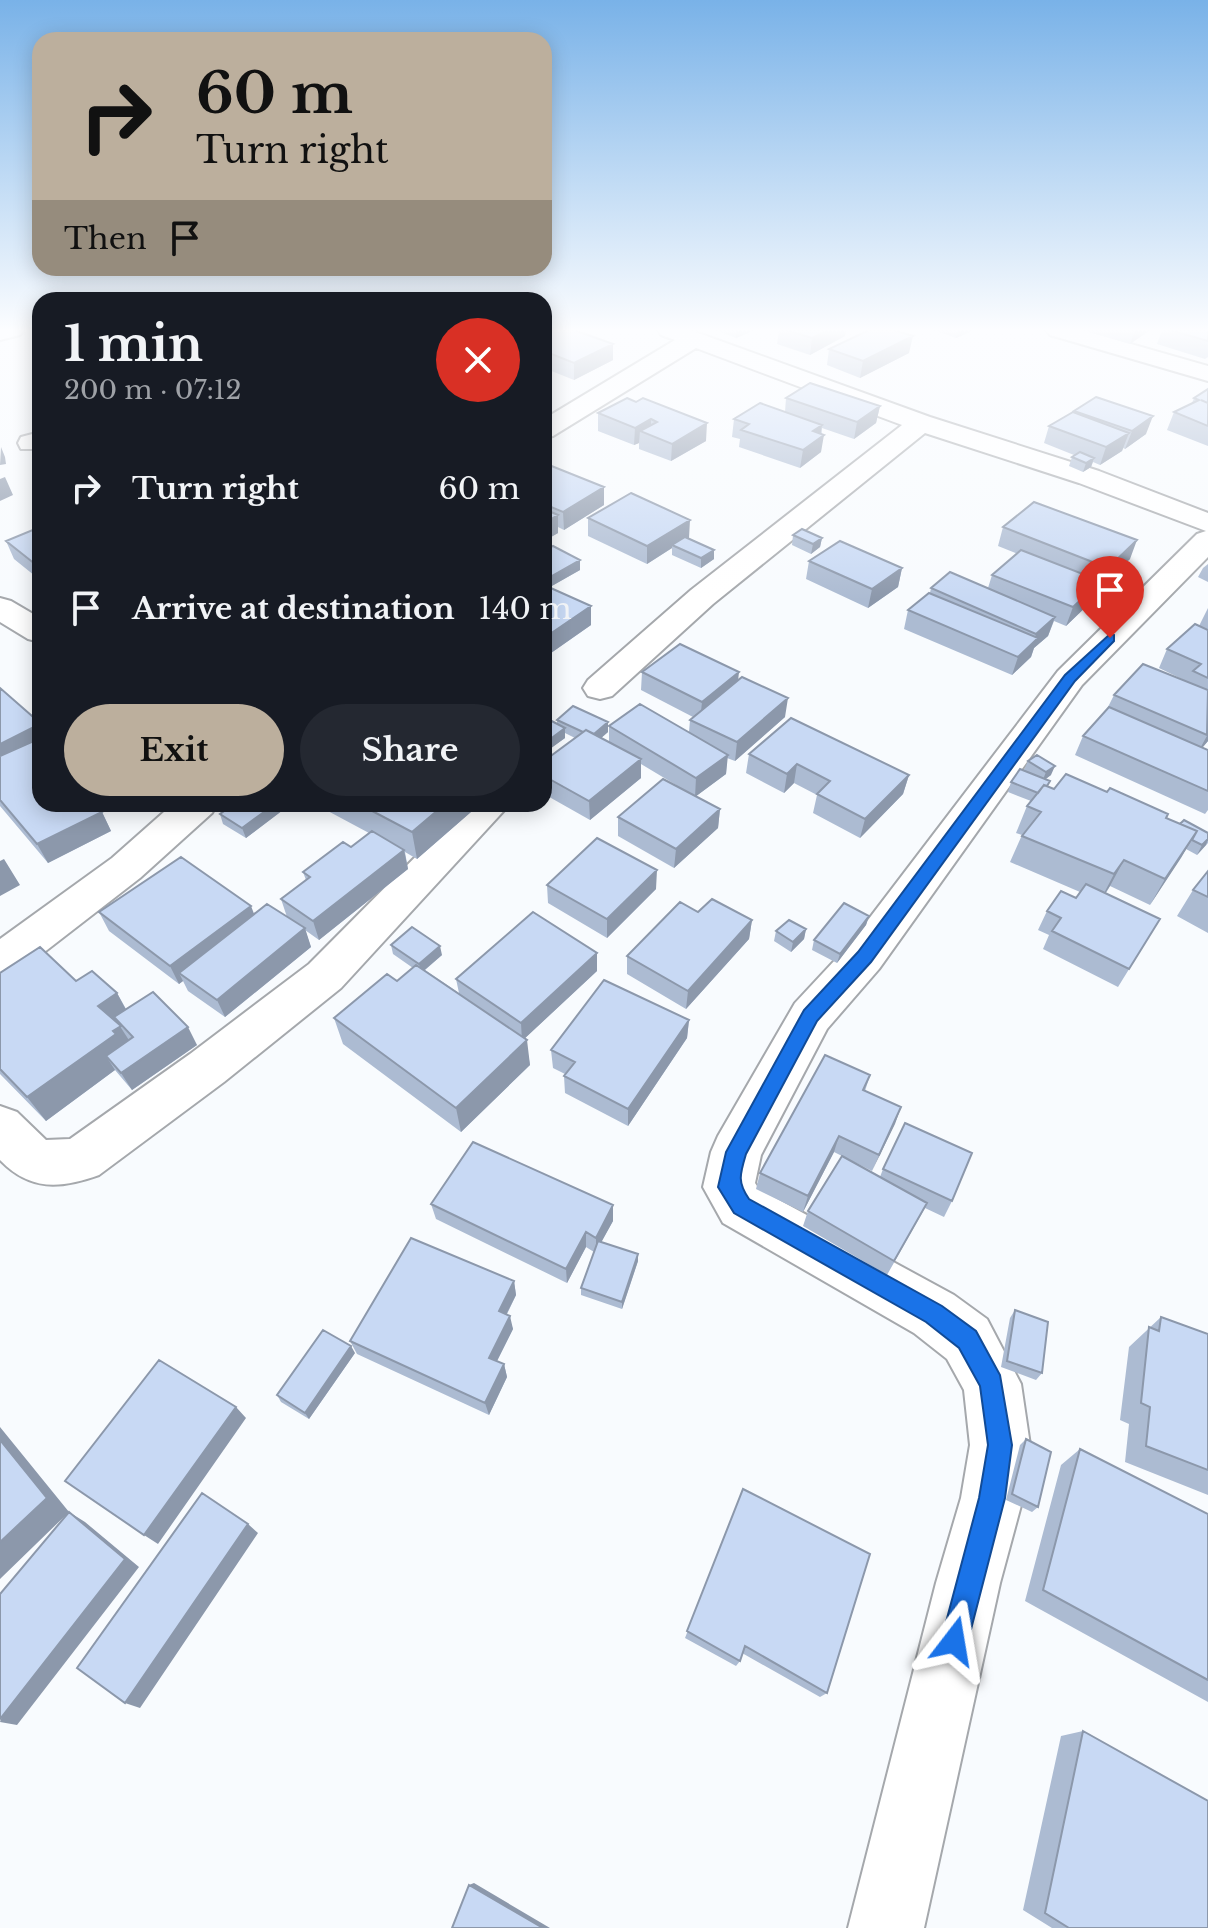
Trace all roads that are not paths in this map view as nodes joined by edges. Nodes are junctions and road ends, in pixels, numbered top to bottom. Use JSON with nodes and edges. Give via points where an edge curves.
{"nodes":[{"id":1,"x":913,"y":420,"type":"edge"},
{"id":2,"x":921,"y":423,"type":"junction"},
{"id":3,"x":1208,"y":523,"type":"edge"},
{"id":4,"x":1208,"y":540,"type":"edge"},
{"id":5,"x":600,"y":688,"type":"dead end"},
{"id":6,"x":189,"y":812,"type":"edge"},
{"id":7,"x":483,"y":812,"type":"edge"},
{"id":8,"x":0,"y":962,"type":"edge"},
{"id":9,"x":0,"y":1127,"type":"edge"},
{"id":10,"x":886,"y":1928,"type":"edge"}],
"edges":[{"from":1,"to":2,"type":"street"},
{"from":2,"to":3,"type":"street","via":[[1089,477]]},
{"from":2,"to":5,"type":"street","via":[[702,597]]},
{"from":4,"to":10,"type":"street","via":[[1070,678],[864,957],[811,1016],[736,1152],[729,1177],[741,1206],[934,1314],[967,1339],[992,1384],[1000,1445],[992,1498]]},
{"from":6,"to":8,"type":"street","via":[[126,868]]},
{"from":7,"to":9,"type":"street","via":[[325,976],[81,1159],[54,1164],[32,1159]]}]}
